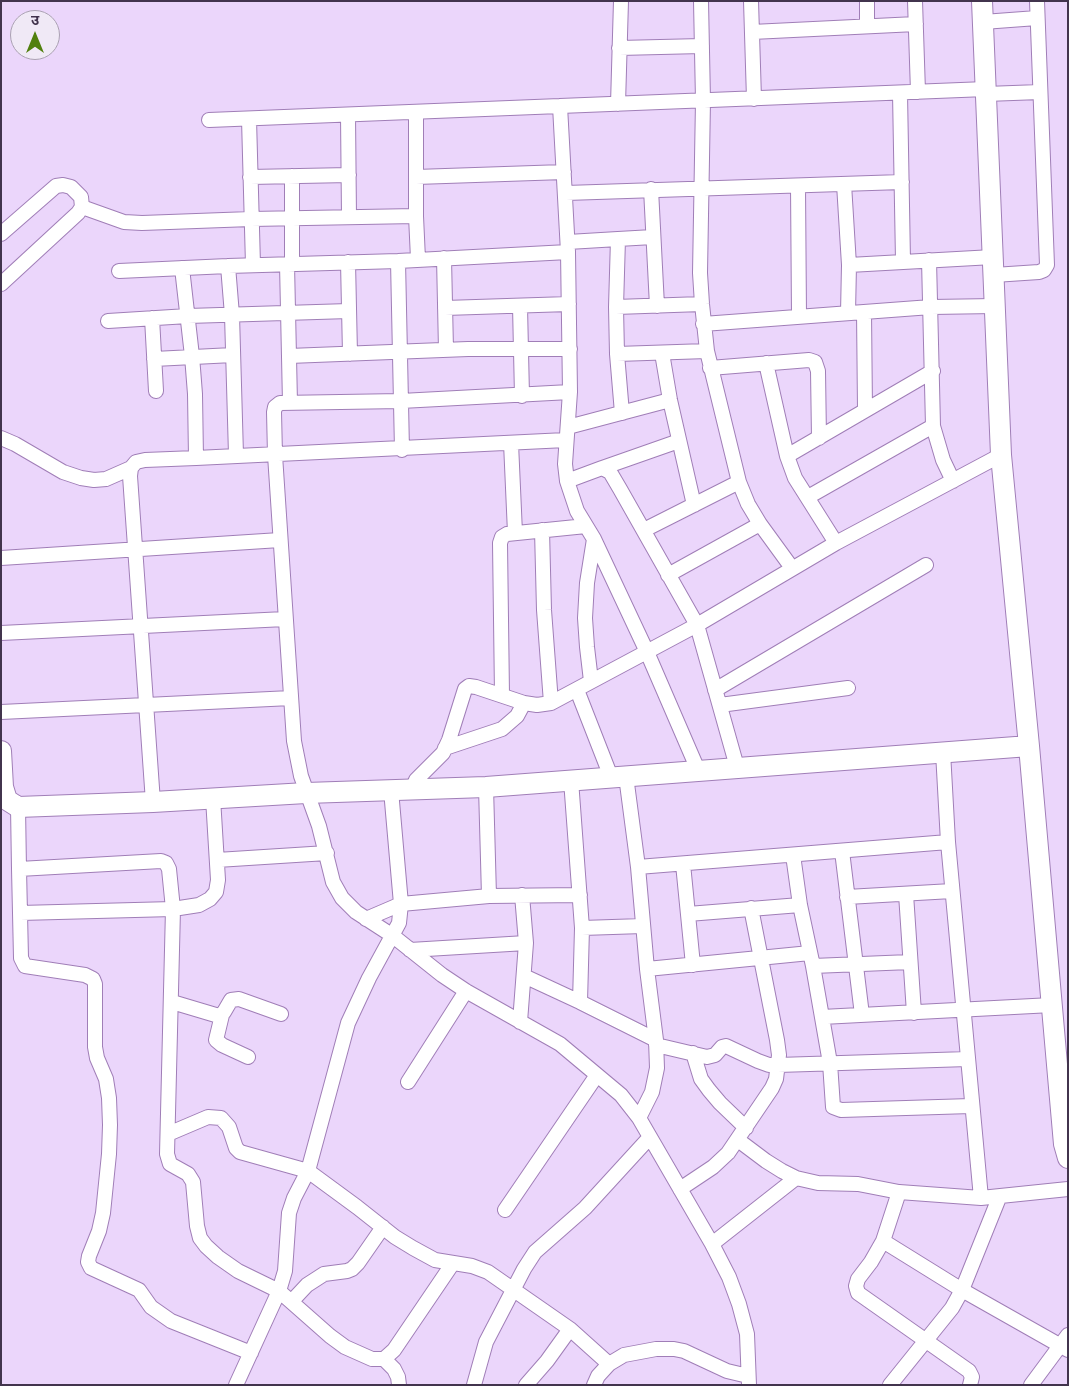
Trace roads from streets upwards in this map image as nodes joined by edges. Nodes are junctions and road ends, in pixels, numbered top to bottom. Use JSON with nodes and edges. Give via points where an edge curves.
{"nodes":[{"id":1,"x":621,"y":1,"type":"edge"},
{"id":2,"x":701,"y":1,"type":"edge"},
{"id":3,"x":751,"y":1,"type":"edge"},
{"id":4,"x":867,"y":1,"type":"edge"},
{"id":5,"x":915,"y":1,"type":"edge"},
{"id":6,"x":982,"y":1,"type":"edge"},
{"id":7,"x":1037,"y":1,"type":"edge"},
{"id":8,"x":1037,"y":18,"type":"junction"},
{"id":9,"x":983,"y":22,"type":"junction"},
{"id":10,"x":916,"y":24,"type":"junction"},
{"id":11,"x":868,"y":26,"type":"junction"},
{"id":12,"x":752,"y":32,"type":"junction"},
{"id":13,"x":702,"y":46,"type":"junction"},
{"id":14,"x":619,"y":48,"type":"junction"},
{"id":15,"x":918,"y":92,"type":"junction"},
{"id":16,"x":986,"y":92,"type":"junction"},
{"id":17,"x":1040,"y":92,"type":"junction"},
{"id":18,"x":900,"y":93,"type":"junction"},
{"id":19,"x":754,"y":99,"type":"junction"},
{"id":20,"x":703,"y":101,"type":"junction"},
{"id":21,"x":618,"y":104,"type":"junction"},
{"id":22,"x":560,"y":106,"type":"junction"},
{"id":23,"x":416,"y":112,"type":"junction"},
{"id":24,"x":348,"y":115,"type":"junction"},
{"id":25,"x":249,"y":118,"type":"junction"},
{"id":26,"x":209,"y":120,"type":"dead end"},
{"id":27,"x":564,"y":172,"type":"junction"},
{"id":28,"x":349,"y":175,"type":"junction"},
{"id":29,"x":292,"y":176,"type":"junction"},
{"id":30,"x":250,"y":177,"type":"junction"},
{"id":31,"x":416,"y":177,"type":"junction"},
{"id":32,"x":902,"y":182,"type":"junction"},
{"id":33,"x":844,"y":184,"type":"junction"},
{"id":34,"x":798,"y":186,"type":"junction"},
{"id":35,"x":702,"y":188,"type":"junction"},
{"id":36,"x":651,"y":189,"type":"junction"},
{"id":37,"x":566,"y":193,"type":"junction"},
{"id":38,"x":82,"y":207,"type":"junction"},
{"id":39,"x":416,"y":216,"type":"junction"},
{"id":40,"x":349,"y":217,"type":"junction"},
{"id":41,"x":292,"y":218,"type":"junction"},
{"id":42,"x":251,"y":219,"type":"junction"},
{"id":43,"x":1,"y":234,"type":"edge"},
{"id":44,"x":653,"y":237,"type":"junction"},
{"id":45,"x":618,"y":239,"type":"junction"},
{"id":46,"x":568,"y":247,"type":"junction"},
{"id":47,"x":444,"y":258,"type":"junction"},
{"id":48,"x":418,"y":259,"type":"junction"},
{"id":49,"x":929,"y":260,"type":"junction"},
{"id":50,"x":398,"y":261,"type":"junction"},
{"id":51,"x":903,"y":261,"type":"junction"},
{"id":52,"x":348,"y":262,"type":"junction"},
{"id":53,"x":290,"y":264,"type":"junction"},
{"id":54,"x":253,"y":265,"type":"junction"},
{"id":55,"x":849,"y":265,"type":"junction"},
{"id":56,"x":228,"y":266,"type":"junction"},
{"id":57,"x":993,"y":266,"type":"junction"},
{"id":58,"x":182,"y":268,"type":"junction"},
{"id":59,"x":119,"y":272,"type":"dead end"},
{"id":60,"x":1,"y":284,"type":"edge"},
{"id":61,"x":569,"y":304,"type":"junction"},
{"id":62,"x":702,"y":304,"type":"junction"},
{"id":63,"x":520,"y":306,"type":"junction"},
{"id":64,"x":657,"y":306,"type":"junction"},
{"id":65,"x":995,"y":306,"type":"junction"},
{"id":66,"x":616,"y":307,"type":"junction"},
{"id":67,"x":931,"y":307,"type":"junction"},
{"id":68,"x":446,"y":308,"type":"junction"},
{"id":69,"x":350,"y":312,"type":"junction"},
{"id":70,"x":864,"y":312,"type":"junction"},
{"id":71,"x":288,"y":313,"type":"junction"},
{"id":72,"x":848,"y":313,"type":"junction"},
{"id":73,"x":232,"y":315,"type":"junction"},
{"id":74,"x":188,"y":316,"type":"junction"},
{"id":75,"x":799,"y":316,"type":"junction"},
{"id":76,"x":152,"y":318,"type":"junction"},
{"id":77,"x":108,"y":321,"type":"dead end"},
{"id":78,"x":703,"y":324,"type":"junction"},
{"id":79,"x":570,"y":349,"type":"junction"},
{"id":80,"x":446,"y":350,"type":"junction"},
{"id":81,"x":521,"y":350,"type":"junction"},
{"id":82,"x":707,"y":351,"type":"junction"},
{"id":83,"x":400,"y":353,"type":"junction"},
{"id":84,"x":662,"y":353,"type":"junction"},
{"id":85,"x":350,"y":354,"type":"junction"},
{"id":86,"x":617,"y":354,"type":"junction"},
{"id":87,"x":233,"y":355,"type":"junction"},
{"id":88,"x":192,"y":356,"type":"junction"},
{"id":89,"x":289,"y":356,"type":"junction"},
{"id":90,"x":154,"y":359,"type":"junction"},
{"id":91,"x":766,"y":363,"type":"junction"},
{"id":92,"x":710,"y":368,"type":"junction"},
{"id":93,"x":932,"y":371,"type":"junction"},
{"id":94,"x":156,"y":391,"type":"dead end"},
{"id":95,"x":570,"y":392,"type":"junction"},
{"id":96,"x":522,"y":396,"type":"junction"},
{"id":97,"x":670,"y":400,"type":"junction"},
{"id":98,"x":401,"y":401,"type":"junction"},
{"id":99,"x":290,"y":404,"type":"junction"},
{"id":100,"x":865,"y":410,"type":"junction"},
{"id":101,"x":622,"y":413,"type":"junction"},
{"id":102,"x":933,"y":426,"type":"junction"},
{"id":103,"x":567,"y":434,"type":"junction"},
{"id":104,"x":1,"y":438,"type":"edge"},
{"id":105,"x":819,"y":438,"type":"junction"},
{"id":106,"x":679,"y":441,"type":"junction"},
{"id":107,"x":511,"y":444,"type":"junction"},
{"id":108,"x":402,"y":450,"type":"junction"},
{"id":109,"x":236,"y":455,"type":"junction"},
{"id":110,"x":275,"y":455,"type":"junction"},
{"id":111,"x":1001,"y":455,"type":"junction"},
{"id":112,"x":787,"y":456,"type":"junction"},
{"id":113,"x":196,"y":458,"type":"junction"},
{"id":114,"x":131,"y":468,"type":"junction"},
{"id":115,"x":602,"y":468,"type":"junction"},
{"id":116,"x":567,"y":481,"type":"junction"},
{"id":117,"x":953,"y":481,"type":"junction"},
{"id":118,"x":739,"y":482,"type":"junction"},
{"id":119,"x":808,"y":497,"type":"junction"},
{"id":120,"x":694,"y":505,"type":"junction"},
{"id":121,"x":760,"y":524,"type":"junction"},
{"id":122,"x":586,"y":526,"type":"junction"},
{"id":123,"x":542,"y":530,"type":"junction"},
{"id":124,"x":644,"y":530,"type":"junction"},
{"id":125,"x":515,"y":533,"type":"junction"},
{"id":126,"x":594,"y":539,"type":"junction"},
{"id":127,"x":280,"y":540,"type":"junction"},
{"id":128,"x":836,"y":543,"type":"junction"},
{"id":129,"x":136,"y":550,"type":"junction"},
{"id":130,"x":1,"y":558,"type":"edge"},
{"id":131,"x":926,"y":565,"type":"dead end"},
{"id":132,"x":792,"y":568,"type":"junction"},
{"id":133,"x":668,"y":575,"type":"junction"},
{"id":134,"x":285,"y":619,"type":"junction"},
{"id":135,"x":696,"y":624,"type":"junction"},
{"id":136,"x":141,"y":626,"type":"junction"},
{"id":137,"x":1,"y":633,"type":"edge"},
{"id":138,"x":647,"y":652,"type":"junction"},
{"id":139,"x":591,"y":681,"type":"junction"},
{"id":140,"x":848,"y":688,"type":"dead end"},
{"id":141,"x":577,"y":690,"type":"junction"},
{"id":142,"x":715,"y":690,"type":"junction"},
{"id":143,"x":502,"y":695,"type":"junction"},
{"id":144,"x":291,"y":698,"type":"junction"},
{"id":145,"x":524,"y":703,"type":"junction"},
{"id":146,"x":551,"y":703,"type":"junction"},
{"id":147,"x":145,"y":704,"type":"junction"},
{"id":148,"x":720,"y":705,"type":"junction"},
{"id":149,"x":1,"y":712,"type":"edge"},
{"id":150,"x":1029,"y":746,"type":"junction"},
{"id":151,"x":445,"y":748,"type":"junction"},
{"id":152,"x":1,"y":751,"type":"edge"},
{"id":153,"x":943,"y":752,"type":"junction"},
{"id":154,"x":737,"y":768,"type":"junction"},
{"id":155,"x":698,"y":770,"type":"junction"},
{"id":156,"x":618,"y":777,"type":"junction"},
{"id":157,"x":571,"y":780,"type":"junction"},
{"id":158,"x":486,"y":787,"type":"junction"},
{"id":159,"x":412,"y":789,"type":"junction"},
{"id":160,"x":391,"y":790,"type":"junction"},
{"id":161,"x":306,"y":793,"type":"junction"},
{"id":162,"x":213,"y":798,"type":"junction"},
{"id":163,"x":153,"y":802,"type":"junction"},
{"id":164,"x":9,"y":803,"type":"edge"},
{"id":165,"x":948,"y":842,"type":"junction"},
{"id":166,"x":842,"y":851,"type":"junction"},
{"id":167,"x":327,"y":853,"type":"junction"},
{"id":168,"x":793,"y":855,"type":"junction"},
{"id":169,"x":217,"y":860,"type":"junction"},
{"id":170,"x":683,"y":864,"type":"junction"},
{"id":171,"x":638,"y":867,"type":"junction"},
{"id":172,"x":19,"y":869,"type":"junction"},
{"id":173,"x":952,"y":891,"type":"junction"},
{"id":174,"x":906,"y":894,"type":"junction"},
{"id":175,"x":522,"y":895,"type":"junction"},
{"id":176,"x":580,"y":895,"type":"junction"},
{"id":177,"x":489,"y":896,"type":"junction"},
{"id":178,"x":846,"y":897,"type":"junction"},
{"id":179,"x":401,"y":904,"type":"junction"},
{"id":180,"x":800,"y":905,"type":"junction"},
{"id":181,"x":751,"y":908,"type":"junction"},
{"id":182,"x":173,"y":909,"type":"junction"},
{"id":183,"x":20,"y":912,"type":"junction"},
{"id":184,"x":688,"y":914,"type":"junction"},
{"id":185,"x":366,"y":919,"type":"junction"},
{"id":186,"x":643,"y":926,"type":"junction"},
{"id":187,"x":582,"y":928,"type":"junction"},
{"id":188,"x":393,"y":936,"type":"junction"},
{"id":189,"x":526,"y":944,"type":"junction"},
{"id":190,"x":410,"y":950,"type":"junction"},
{"id":191,"x":761,"y":958,"type":"junction"},
{"id":192,"x":812,"y":960,"type":"junction"},
{"id":193,"x":910,"y":962,"type":"junction"},
{"id":194,"x":855,"y":964,"type":"junction"},
{"id":195,"x":693,"y":965,"type":"junction"},
{"id":196,"x":647,"y":970,"type":"junction"},
{"id":197,"x":524,"y":976,"type":"junction"},
{"id":198,"x":466,"y":991,"type":"junction"},
{"id":199,"x":172,"y":1002,"type":"junction"},
{"id":200,"x":580,"y":1002,"type":"junction"},
{"id":201,"x":1052,"y":1005,"type":"junction"},
{"id":202,"x":963,"y":1010,"type":"junction"},
{"id":203,"x":914,"y":1013,"type":"junction"},
{"id":204,"x":281,"y":1014,"type":"dead end"},
{"id":205,"x":222,"y":1015,"type":"junction"},
{"id":206,"x":862,"y":1015,"type":"junction"},
{"id":207,"x":822,"y":1017,"type":"junction"},
{"id":208,"x":520,"y":1022,"type":"junction"},
{"id":209,"x":656,"y":1042,"type":"junction"},
{"id":210,"x":693,"y":1053,"type":"junction"},
{"id":211,"x":248,"y":1057,"type":"dead end"},
{"id":212,"x":968,"y":1059,"type":"junction"},
{"id":213,"x":830,"y":1063,"type":"junction"},
{"id":214,"x":778,"y":1066,"type":"junction"},
{"id":215,"x":597,"y":1075,"type":"junction"},
{"id":216,"x":408,"y":1082,"type":"dead end"},
{"id":217,"x":971,"y":1106,"type":"junction"},
{"id":218,"x":639,"y":1118,"type":"junction"},
{"id":219,"x":168,"y":1134,"type":"junction"},
{"id":220,"x":742,"y":1134,"type":"junction"},
{"id":221,"x":650,"y":1137,"type":"junction"},
{"id":222,"x":1068,"y":1158,"type":"edge"},
{"id":223,"x":308,"y":1170,"type":"junction"},
{"id":224,"x":796,"y":1178,"type":"junction"},
{"id":225,"x":680,"y":1189,"type":"junction"},
{"id":226,"x":1068,"y":1189,"type":"edge"},
{"id":227,"x":900,"y":1192,"type":"junction"},
{"id":228,"x":981,"y":1198,"type":"junction"},
{"id":229,"x":999,"y":1198,"type":"junction"},
{"id":230,"x":505,"y":1210,"type":"dead end"},
{"id":231,"x":383,"y":1228,"type":"junction"},
{"id":232,"x":883,"y":1241,"type":"junction"},
{"id":233,"x":712,"y":1244,"type":"junction"},
{"id":234,"x":453,"y":1263,"type":"junction"},
{"id":235,"x":513,"y":1289,"type":"junction"},
{"id":236,"x":962,"y":1290,"type":"junction"},
{"id":237,"x":279,"y":1291,"type":"junction"},
{"id":238,"x":292,"y":1301,"type":"junction"},
{"id":239,"x":570,"y":1329,"type":"junction"},
{"id":240,"x":927,"y":1341,"type":"junction"},
{"id":241,"x":1065,"y":1344,"type":"edge"},
{"id":242,"x":251,"y":1353,"type":"junction"},
{"id":243,"x":384,"y":1359,"type":"junction"},
{"id":244,"x":609,"y":1364,"type":"junction"},
{"id":245,"x":749,"y":1380,"type":"edge"},
{"id":246,"x":236,"y":1385,"type":"edge"},
{"id":247,"x":398,"y":1385,"type":"edge"},
{"id":248,"x":474,"y":1385,"type":"edge"},
{"id":249,"x":526,"y":1385,"type":"edge"},
{"id":250,"x":594,"y":1385,"type":"edge"},
{"id":251,"x":890,"y":1385,"type":"edge"},
{"id":252,"x":970,"y":1385,"type":"edge"},
{"id":253,"x":1031,"y":1385,"type":"edge"}],
"edges":[{"from":1,"to":14,"type":"street"},
{"from":2,"to":13,"type":"street"},
{"from":3,"to":12,"type":"street"},
{"from":4,"to":11,"type":"street"},
{"from":5,"to":10,"type":"street"},
{"from":6,"to":9,"type":"street"},
{"from":7,"to":8,"type":"street"},
{"from":8,"to":9,"type":"street"},
{"from":8,"to":17,"type":"street"},
{"from":9,"to":16,"type":"street"},
{"from":10,"to":11,"type":"street"},
{"from":10,"to":15,"type":"street"},
{"from":11,"to":12,"type":"street"},
{"from":12,"to":19,"type":"street"},
{"from":13,"to":14,"type":"street"},
{"from":13,"to":20,"type":"street"},
{"from":14,"to":21,"type":"street"},
{"from":15,"to":16,"type":"street"},
{"from":15,"to":18,"type":"street"},
{"from":16,"to":17,"type":"street"},
{"from":16,"to":57,"type":"street"},
{"from":17,"to":57,"type":"street","via":[[1046,265],[1039,272]]},
{"from":18,"to":19,"type":"street"},
{"from":18,"to":32,"type":"street"},
{"from":19,"to":20,"type":"street"},
{"from":20,"to":21,"type":"street"},
{"from":20,"to":35,"type":"street"},
{"from":21,"to":22,"type":"street"},
{"from":22,"to":23,"type":"street"},
{"from":22,"to":27,"type":"street"},
{"from":23,"to":24,"type":"street"},
{"from":23,"to":31,"type":"street"},
{"from":24,"to":25,"type":"street"},
{"from":24,"to":28,"type":"street"},
{"from":25,"to":26,"type":"street"},
{"from":25,"to":30,"type":"street"},
{"from":27,"to":31,"type":"street"},
{"from":27,"to":37,"type":"street"},
{"from":28,"to":29,"type":"street"},
{"from":28,"to":40,"type":"street"},
{"from":29,"to":30,"type":"street"},
{"from":29,"to":41,"type":"street"},
{"from":30,"to":42,"type":"street"},
{"from":31,"to":39,"type":"street"},
{"from":32,"to":33,"type":"street"},
{"from":32,"to":51,"type":"street"},
{"from":33,"to":34,"type":"street"},
{"from":33,"to":55,"type":"street"},
{"from":34,"to":35,"type":"street"},
{"from":34,"to":75,"type":"street"},
{"from":35,"to":36,"type":"street"},
{"from":35,"to":62,"type":"street"},
{"from":36,"to":37,"type":"street"},
{"from":36,"to":44,"type":"street"},
{"from":37,"to":46,"type":"street"},
{"from":38,"to":42,"type":"street","via":[[124,222]]},
{"from":38,"to":43,"type":"street","via":[[77,191],[63,185],[56,186]]},
{"from":38,"to":60,"type":"street"},
{"from":39,"to":40,"type":"street"},
{"from":39,"to":48,"type":"street"},
{"from":40,"to":41,"type":"street"},
{"from":41,"to":42,"type":"street"},
{"from":41,"to":53,"type":"street"},
{"from":42,"to":54,"type":"street"},
{"from":44,"to":45,"type":"street"},
{"from":44,"to":64,"type":"street"},
{"from":45,"to":46,"type":"street"},
{"from":45,"to":66,"type":"street"},
{"from":46,"to":47,"type":"street"},
{"from":46,"to":61,"type":"street"},
{"from":47,"to":48,"type":"street"},
{"from":47,"to":68,"type":"street"},
{"from":48,"to":50,"type":"street"},
{"from":49,"to":51,"type":"street"},
{"from":49,"to":57,"type":"street"},
{"from":49,"to":67,"type":"street"},
{"from":50,"to":52,"type":"street"},
{"from":50,"to":83,"type":"street"},
{"from":51,"to":55,"type":"street"},
{"from":52,"to":53,"type":"street"},
{"from":52,"to":69,"type":"street"},
{"from":53,"to":54,"type":"street"},
{"from":53,"to":71,"type":"street"},
{"from":54,"to":56,"type":"street"},
{"from":55,"to":72,"type":"street"},
{"from":56,"to":58,"type":"street"},
{"from":56,"to":73,"type":"street"},
{"from":57,"to":65,"type":"street"},
{"from":58,"to":59,"type":"street"},
{"from":58,"to":74,"type":"street"},
{"from":61,"to":63,"type":"street"},
{"from":61,"to":79,"type":"street"},
{"from":62,"to":64,"type":"street"},
{"from":62,"to":78,"type":"street"},
{"from":63,"to":68,"type":"street"},
{"from":63,"to":81,"type":"street"},
{"from":64,"to":66,"type":"street"},
{"from":65,"to":67,"type":"street"},
{"from":65,"to":111,"type":"street"},
{"from":66,"to":86,"type":"street"},
{"from":67,"to":70,"type":"street"},
{"from":67,"to":93,"type":"street"},
{"from":68,"to":80,"type":"street"},
{"from":69,"to":71,"type":"street"},
{"from":69,"to":85,"type":"street"},
{"from":70,"to":72,"type":"street"},
{"from":70,"to":100,"type":"street"},
{"from":71,"to":73,"type":"street"},
{"from":71,"to":89,"type":"street"},
{"from":72,"to":75,"type":"street"},
{"from":73,"to":74,"type":"street"},
{"from":73,"to":87,"type":"street"},
{"from":74,"to":76,"type":"street"},
{"from":74,"to":88,"type":"street"},
{"from":75,"to":78,"type":"street"},
{"from":76,"to":77,"type":"street"},
{"from":76,"to":90,"type":"street"},
{"from":78,"to":82,"type":"street"},
{"from":79,"to":81,"type":"street"},
{"from":79,"to":95,"type":"street"},
{"from":80,"to":81,"type":"street"},
{"from":80,"to":83,"type":"street"},
{"from":81,"to":96,"type":"street"},
{"from":82,"to":84,"type":"street"},
{"from":82,"to":92,"type":"street"},
{"from":83,"to":85,"type":"street"},
{"from":83,"to":98,"type":"street"},
{"from":84,"to":86,"type":"street"},
{"from":84,"to":97,"type":"street"},
{"from":85,"to":89,"type":"street"},
{"from":86,"to":101,"type":"street"},
{"from":87,"to":88,"type":"street"},
{"from":87,"to":109,"type":"street"},
{"from":88,"to":90,"type":"street"},
{"from":88,"to":113,"type":"street"},
{"from":89,"to":99,"type":"street"},
{"from":90,"to":94,"type":"street"},
{"from":91,"to":92,"type":"street"},
{"from":91,"to":105,"type":"street","via":[[815,362]]},
{"from":91,"to":112,"type":"street"},
{"from":92,"to":118,"type":"street"},
{"from":93,"to":100,"type":"street"},
{"from":93,"to":102,"type":"street"},
{"from":95,"to":96,"type":"street"},
{"from":95,"to":103,"type":"street"},
{"from":96,"to":98,"type":"street"},
{"from":97,"to":101,"type":"street"},
{"from":97,"to":106,"type":"street"},
{"from":98,"to":99,"type":"street"},
{"from":98,"to":108,"type":"street"},
{"from":99,"to":110,"type":"street","via":[[275,407]]},
{"from":100,"to":105,"type":"street"},
{"from":101,"to":103,"type":"street"},
{"from":102,"to":117,"type":"street"},
{"from":102,"to":119,"type":"street"},
{"from":103,"to":107,"type":"street"},
{"from":103,"to":116,"type":"street"},
{"from":104,"to":114,"type":"street","via":[[63,472],[81,478],[106,479]]},
{"from":105,"to":112,"type":"street"},
{"from":106,"to":115,"type":"street"},
{"from":106,"to":120,"type":"street"},
{"from":107,"to":108,"type":"street"},
{"from":107,"to":125,"type":"street"},
{"from":108,"to":110,"type":"street"},
{"from":109,"to":110,"type":"street"},
{"from":109,"to":113,"type":"street"},
{"from":110,"to":127,"type":"street"},
{"from":111,"to":117,"type":"street"},
{"from":111,"to":150,"type":"street"},
{"from":112,"to":119,"type":"street","via":[[795,478]]},
{"from":113,"to":114,"type":"street","via":[[145,460],[136,462]]},
{"from":114,"to":129,"type":"street"},
{"from":115,"to":116,"type":"street"},
{"from":115,"to":124,"type":"street","via":[[610,472]]},
{"from":116,"to":122,"type":"street"},
{"from":117,"to":128,"type":"street"},
{"from":118,"to":120,"type":"street"},
{"from":118,"to":121,"type":"street"},
{"from":119,"to":128,"type":"street"},
{"from":120,"to":124,"type":"street"},
{"from":121,"to":132,"type":"street"},
{"from":121,"to":133,"type":"street"},
{"from":122,"to":123,"type":"street"},
{"from":122,"to":126,"type":"street"},
{"from":123,"to":125,"type":"street"},
{"from":123,"to":146,"type":"street"},
{"from":124,"to":133,"type":"street"},
{"from":125,"to":143,"type":"street","via":[[502,537],[500,543]]},
{"from":126,"to":138,"type":"street"},
{"from":126,"to":139,"type":"street","via":[[587,583],[586,618]]},
{"from":127,"to":129,"type":"street"},
{"from":127,"to":134,"type":"street"},
{"from":128,"to":132,"type":"street"},
{"from":129,"to":130,"type":"street"},
{"from":129,"to":136,"type":"street"},
{"from":131,"to":142,"type":"street"},
{"from":132,"to":135,"type":"street"},
{"from":133,"to":135,"type":"street"},
{"from":134,"to":136,"type":"street"},
{"from":134,"to":144,"type":"street"},
{"from":135,"to":138,"type":"street"},
{"from":135,"to":142,"type":"street"},
{"from":136,"to":137,"type":"street"},
{"from":136,"to":147,"type":"street"},
{"from":138,"to":139,"type":"street"},
{"from":138,"to":155,"type":"street"},
{"from":139,"to":141,"type":"street"},
{"from":140,"to":148,"type":"street"},
{"from":141,"to":146,"type":"street"},
{"from":141,"to":156,"type":"street"},
{"from":142,"to":148,"type":"street"},
{"from":143,"to":145,"type":"street"},
{"from":143,"to":151,"type":"street","via":[[476,687],[465,689]]},
{"from":144,"to":147,"type":"street"},
{"from":144,"to":161,"type":"street","via":[[294,741]]},
{"from":145,"to":146,"type":"street"},
{"from":145,"to":151,"type":"street","via":[[517,716],[502,729]]},
{"from":147,"to":149,"type":"street"},
{"from":147,"to":163,"type":"street"},
{"from":148,"to":154,"type":"street"},
{"from":150,"to":153,"type":"street"},
{"from":150,"to":201,"type":"street"},
{"from":151,"to":159,"type":"street","via":[[416,780]]},
{"from":152,"to":164,"type":"street","via":[[3,787]]},
{"from":153,"to":154,"type":"street"},
{"from":153,"to":165,"type":"street"},
{"from":154,"to":155,"type":"street"},
{"from":155,"to":156,"type":"street"},
{"from":156,"to":157,"type":"street"},
{"from":156,"to":171,"type":"street"},
{"from":157,"to":158,"type":"street"},
{"from":157,"to":176,"type":"street"},
{"from":158,"to":159,"type":"street"},
{"from":158,"to":177,"type":"street"},
{"from":159,"to":160,"type":"street"},
{"from":160,"to":161,"type":"street"},
{"from":160,"to":179,"type":"street"},
{"from":161,"to":162,"type":"street"},
{"from":161,"to":167,"type":"street"},
{"from":162,"to":163,"type":"street"},
{"from":162,"to":169,"type":"street"},
{"from":163,"to":164,"type":"street"},
{"from":164,"to":172,"type":"street"},
{"from":165,"to":166,"type":"street"},
{"from":165,"to":173,"type":"street"},
{"from":166,"to":168,"type":"street"},
{"from":166,"to":178,"type":"street"},
{"from":167,"to":169,"type":"street"},
{"from":167,"to":185,"type":"street","via":[[333,882],[342,898]]},
{"from":168,"to":170,"type":"street"},
{"from":168,"to":180,"type":"street"},
{"from":169,"to":182,"type":"street","via":[[216,892],[210,899],[199,905]]},
{"from":170,"to":171,"type":"street"},
{"from":170,"to":184,"type":"street"},
{"from":171,"to":186,"type":"street"},
{"from":172,"to":182,"type":"street","via":[[166,862]]},
{"from":172,"to":183,"type":"street"},
{"from":173,"to":174,"type":"street"},
{"from":173,"to":202,"type":"street"},
{"from":174,"to":178,"type":"street"},
{"from":174,"to":193,"type":"street"},
{"from":175,"to":176,"type":"street"},
{"from":175,"to":177,"type":"street"},
{"from":175,"to":189,"type":"street"},
{"from":176,"to":187,"type":"street"},
{"from":177,"to":179,"type":"street"},
{"from":178,"to":194,"type":"street"},
{"from":179,"to":185,"type":"street"},
{"from":179,"to":188,"type":"street","via":[[399,923]]},
{"from":180,"to":181,"type":"street"},
{"from":180,"to":192,"type":"street"},
{"from":181,"to":184,"type":"street"},
{"from":181,"to":191,"type":"street"},
{"from":182,"to":183,"type":"street"},
{"from":182,"to":199,"type":"street"},
{"from":183,"to":242,"type":"street","via":[[21,958],[25,966],[85,975],[93,978],[96,984],[95,1047],[106,1079],[110,1135],[103,1213],[89,1256],[91,1268],[139,1290],[151,1307],[171,1321]]},
{"from":184,"to":195,"type":"street"},
{"from":185,"to":188,"type":"street"},
{"from":186,"to":187,"type":"street"},
{"from":186,"to":196,"type":"street"},
{"from":187,"to":200,"type":"street"},
{"from":188,"to":190,"type":"street"},
{"from":188,"to":223,"type":"street","via":[[348,1023]]},
{"from":189,"to":190,"type":"street"},
{"from":189,"to":197,"type":"street"},
{"from":190,"to":198,"type":"street"},
{"from":191,"to":192,"type":"street"},
{"from":191,"to":195,"type":"street"},
{"from":191,"to":214,"type":"street","via":[[777,1040]]},
{"from":192,"to":194,"type":"street"},
{"from":192,"to":207,"type":"street"},
{"from":193,"to":194,"type":"street"},
{"from":193,"to":203,"type":"street"},
{"from":194,"to":206,"type":"street"},
{"from":195,"to":196,"type":"street"},
{"from":196,"to":209,"type":"street"},
{"from":197,"to":200,"type":"street"},
{"from":197,"to":208,"type":"street"},
{"from":198,"to":208,"type":"street"},
{"from":198,"to":216,"type":"street"},
{"from":199,"to":205,"type":"street"},
{"from":199,"to":219,"type":"street"},
{"from":200,"to":209,"type":"street"},
{"from":201,"to":202,"type":"street"},
{"from":201,"to":222,"type":"street","via":[[1064,1144]]},
{"from":202,"to":203,"type":"street"},
{"from":202,"to":212,"type":"street"},
{"from":203,"to":206,"type":"street"},
{"from":204,"to":205,"type":"street","via":[[234,999],[228,1002]]},
{"from":205,"to":211,"type":"street","via":[[216,1040]]},
{"from":206,"to":207,"type":"street"},
{"from":207,"to":213,"type":"street"},
{"from":208,"to":215,"type":"street","via":[[560,1044]]},
{"from":209,"to":210,"type":"street"},
{"from":209,"to":218,"type":"street","via":[[657,1068],[652,1092]]},
{"from":210,"to":214,"type":"street","via":[[711,1056],[726,1046],[758,1061]]},
{"from":210,"to":220,"type":"street","via":[[701,1079]]},
{"from":212,"to":213,"type":"street"},
{"from":212,"to":217,"type":"street"},
{"from":213,"to":214,"type":"street"},
{"from":213,"to":217,"type":"street","via":[[833,1107],[841,1110]]},
{"from":214,"to":220,"type":"street","via":[[772,1088]]},
{"from":215,"to":218,"type":"street","via":[[621,1095]]},
{"from":215,"to":230,"type":"street"},
{"from":217,"to":228,"type":"street"},
{"from":218,"to":221,"type":"street"},
{"from":219,"to":223,"type":"street","via":[[215,1116],[229,1127],[240,1152]]},
{"from":219,"to":237,"type":"street","via":[[168,1160],[188,1174],[193,1182],[200,1238],[218,1257],[238,1271]]},
{"from":220,"to":224,"type":"street","via":[[766,1162]]},
{"from":220,"to":225,"type":"street","via":[[713,1167]]},
{"from":221,"to":225,"type":"street"},
{"from":221,"to":235,"type":"street","via":[[586,1208],[536,1252]]},
{"from":223,"to":231,"type":"street"},
{"from":223,"to":237,"type":"street","via":[[289,1213],[285,1271]]},
{"from":224,"to":227,"type":"street"},
{"from":224,"to":233,"type":"street"},
{"from":225,"to":233,"type":"street"},
{"from":226,"to":229,"type":"street"},
{"from":227,"to":228,"type":"street"},
{"from":227,"to":232,"type":"street"},
{"from":228,"to":229,"type":"street"},
{"from":229,"to":236,"type":"street"},
{"from":231,"to":234,"type":"street","via":[[436,1260]]},
{"from":231,"to":238,"type":"street","via":[[352,1269],[318,1277]]},
{"from":232,"to":236,"type":"street"},
{"from":232,"to":240,"type":"street","via":[[858,1279],[858,1293]]},
{"from":233,"to":245,"type":"street","via":[[739,1304],[747,1334]]},
{"from":234,"to":235,"type":"street","via":[[488,1272]]},
{"from":234,"to":243,"type":"street","via":[[394,1350]]},
{"from":235,"to":239,"type":"street"},
{"from":235,"to":248,"type":"street","via":[[486,1342]]},
{"from":236,"to":240,"type":"street"},
{"from":236,"to":241,"type":"street"},
{"from":237,"to":238,"type":"street"},
{"from":237,"to":242,"type":"street"},
{"from":238,"to":243,"type":"street","via":[[345,1347],[372,1359]]},
{"from":239,"to":244,"type":"street"},
{"from":239,"to":249,"type":"street"},
{"from":240,"to":251,"type":"street"},
{"from":240,"to":252,"type":"street","via":[[969,1371],[972,1377]]},
{"from":241,"to":253,"type":"street"},
{"from":242,"to":246,"type":"street"},
{"from":243,"to":247,"type":"street","via":[[394,1369]]},
{"from":244,"to":245,"type":"street","via":[[636,1352],[674,1349]]},
{"from":244,"to":250,"type":"street"}]}
